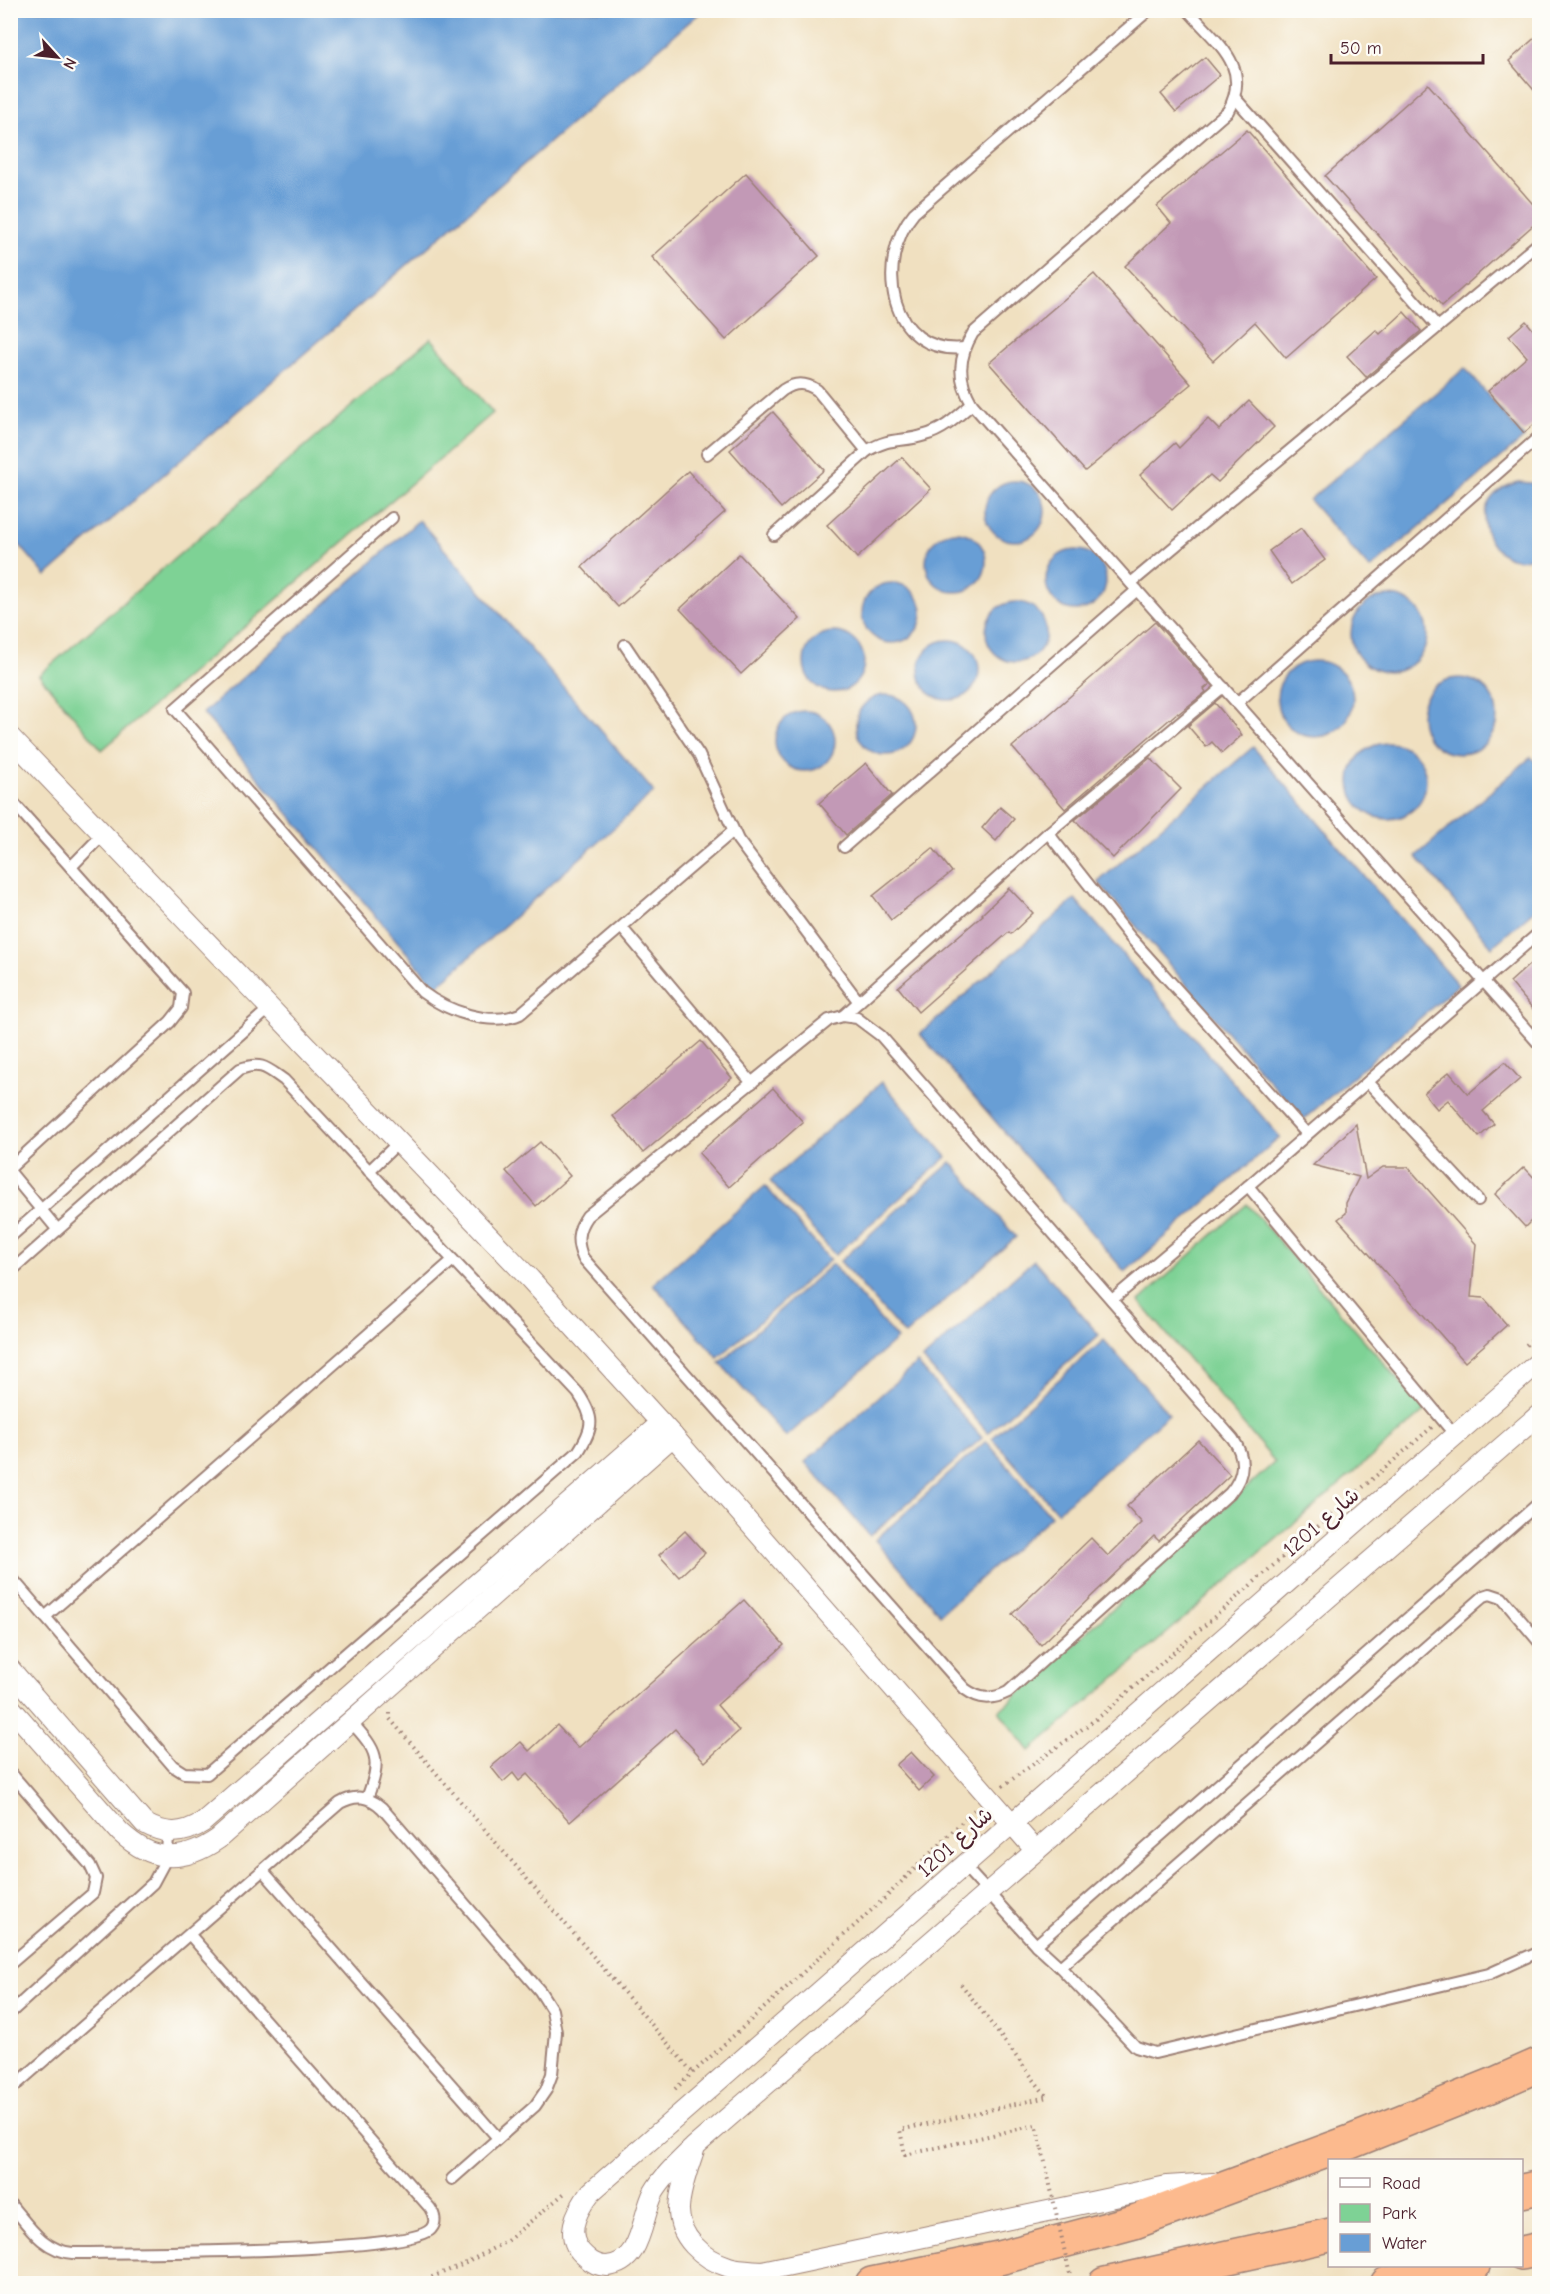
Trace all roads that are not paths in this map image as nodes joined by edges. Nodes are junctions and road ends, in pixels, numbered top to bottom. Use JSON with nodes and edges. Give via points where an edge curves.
{"nodes":[{"id":1,"x":1149,"y":10,"type":"edge"},
{"id":2,"x":1188,"y":10,"type":"edge"},
{"id":3,"x":1235,"y":98,"type":"junction"},
{"id":4,"x":1539,"y":243,"type":"edge"},
{"id":5,"x":1438,"y":327,"type":"junction"},
{"id":6,"x":964,"y":348,"type":"junction"},
{"id":7,"x":972,"y":404,"type":"junction"},
{"id":8,"x":1539,"y":436,"type":"edge"},
{"id":9,"x":867,"y":451,"type":"junction"},
{"id":10,"x":707,"y":454,"type":"dead end"},
{"id":11,"x":392,"y":518,"type":"dead end"},
{"id":12,"x":774,"y":535,"type":"dead end"},
{"id":13,"x":1134,"y":586,"type":"junction"},
{"id":14,"x":625,"y":645,"type":"dead end"},
{"id":15,"x":1223,"y":687,"type":"junction"},
{"id":16,"x":1237,"y":703,"type":"junction"},
{"id":17,"x":10,"y":737,"type":"edge"},
{"id":18,"x":10,"y":799,"type":"edge"},
{"id":19,"x":732,"y":832,"type":"junction"},
{"id":20,"x":104,"y":833,"type":"junction"},
{"id":21,"x":1048,"y":833,"type":"junction"},
{"id":22,"x":844,"y":847,"type":"dead end"},
{"id":23,"x":71,"y":867,"type":"junction"},
{"id":24,"x":622,"y":928,"type":"junction"},
{"id":25,"x":1539,"y":932,"type":"edge"},
{"id":26,"x":1484,"y":982,"type":"junction"},
{"id":27,"x":858,"y":1002,"type":"junction"},
{"id":28,"x":270,"y":1008,"type":"junction"},
{"id":29,"x":843,"y":1016,"type":"junction"},
{"id":30,"x":1539,"y":1045,"type":"edge"},
{"id":31,"x":1368,"y":1082,"type":"junction"},
{"id":32,"x":752,"y":1083,"type":"junction"},
{"id":33,"x":1307,"y":1134,"type":"junction"},
{"id":34,"x":399,"y":1142,"type":"junction"},
{"id":35,"x":10,"y":1170,"type":"edge"},
{"id":36,"x":369,"y":1171,"type":"junction"},
{"id":37,"x":1248,"y":1186,"type":"junction"},
{"id":38,"x":1478,"y":1200,"type":"dead end"},
{"id":39,"x":40,"y":1211,"type":"junction"},
{"id":40,"x":57,"y":1229,"type":"junction"},
{"id":41,"x":10,"y":1237,"type":"edge"},
{"id":42,"x":453,"y":1260,"type":"junction"},
{"id":43,"x":10,"y":1272,"type":"edge"},
{"id":44,"x":1112,"y":1300,"type":"junction"},
{"id":45,"x":1539,"y":1361,"type":"edge"},
{"id":46,"x":1539,"y":1414,"type":"edge"},
{"id":47,"x":667,"y":1429,"type":"junction"},
{"id":48,"x":1455,"y":1435,"type":"junction"},
{"id":49,"x":1539,"y":1502,"type":"edge"},
{"id":50,"x":10,"y":1576,"type":"edge"},
{"id":51,"x":45,"y":1617,"type":"junction"},
{"id":52,"x":1539,"y":1643,"type":"edge"},
{"id":53,"x":10,"y":1669,"type":"edge"},
{"id":54,"x":10,"y":1707,"type":"edge"},
{"id":55,"x":351,"y":1722,"type":"junction"},
{"id":56,"x":10,"y":1772,"type":"edge"},
{"id":57,"x":367,"y":1798,"type":"junction"},
{"id":58,"x":1011,"y":1823,"type":"junction"},
{"id":59,"x":168,"y":1833,"type":"junction"},
{"id":60,"x":1036,"y":1851,"type":"junction"},
{"id":61,"x":167,"y":1857,"type":"junction"},
{"id":62,"x":964,"y":1866,"type":"junction"},
{"id":63,"x":264,"y":1872,"type":"junction"},
{"id":64,"x":988,"y":1893,"type":"junction"},
{"id":65,"x":190,"y":1935,"type":"junction"},
{"id":66,"x":1036,"y":1945,"type":"junction"},
{"id":67,"x":1539,"y":1951,"type":"edge"},
{"id":68,"x":10,"y":1964,"type":"edge"},
{"id":69,"x":1060,"y":1967,"type":"junction"},
{"id":70,"x":10,"y":2013,"type":"edge"},
{"id":71,"x":1539,"y":2064,"type":"edge"},
{"id":72,"x":10,"y":2090,"type":"edge"},
{"id":73,"x":498,"y":2138,"type":"junction"},
{"id":74,"x":694,"y":2147,"type":"junction"},
{"id":75,"x":452,"y":2179,"type":"dead end"},
{"id":76,"x":1233,"y":2184,"type":"junction"},
{"id":77,"x":1539,"y":2187,"type":"edge"},
{"id":78,"x":1523,"y":2191,"type":"edge"},
{"id":79,"x":10,"y":2204,"type":"edge"},
{"id":80,"x":1328,"y":2235,"type":"edge"},
{"id":81,"x":1539,"y":2249,"type":"edge"},
{"id":82,"x":1523,"y":2253,"type":"edge"},
{"id":83,"x":1464,"y":2267,"type":"edge"},
{"id":84,"x":872,"y":2283,"type":"edge"},
{"id":85,"x":1105,"y":2283,"type":"edge"},
{"id":86,"x":1388,"y":2283,"type":"edge"}],
"edges":[{"from":1,"to":6,"type":"lane","via":[[905,224],[893,268],[895,297],[904,321],[929,344]]},
{"from":2,"to":3,"type":"lane","via":[[1232,61],[1238,85]]},
{"from":3,"to":5,"type":"lane"},
{"from":3,"to":6,"type":"lane","via":[[1218,121],[985,321]]},
{"from":4,"to":5,"type":"lane"},
{"from":5,"to":13,"type":"lane"},
{"from":6,"to":7,"type":"lane","via":[[961,379]]},
{"from":7,"to":9,"type":"lane","via":[[933,433],[881,442]]},
{"from":7,"to":13,"type":"lane"},
{"from":8,"to":16,"type":"lane"},
{"from":9,"to":10,"type":"lane","via":[[817,390],[796,384],[783,390]]},
{"from":9,"to":12,"type":"lane"},
{"from":11,"to":24,"type":"lane","via":[[176,709],[413,983],[443,1005],[490,1018],[511,1018]]},
{"from":13,"to":15,"type":"lane"},
{"from":13,"to":22,"type":"lane"},
{"from":14,"to":19,"type":"lane","via":[[699,755]]},
{"from":15,"to":16,"type":"lane"},
{"from":15,"to":21,"type":"lane"},
{"from":16,"to":26,"type":"lane"},
{"from":17,"to":20,"type":"street"},
{"from":18,"to":23,"type":"lane"},
{"from":19,"to":24,"type":"lane"},
{"from":19,"to":27,"type":"lane"},
{"from":20,"to":23,"type":"lane"},
{"from":20,"to":28,"type":"street"},
{"from":21,"to":27,"type":"lane"},
{"from":21,"to":33,"type":"lane","via":[[1130,937]]},
{"from":23,"to":35,"type":"lane","via":[[183,993],[181,1008]]},
{"from":24,"to":32,"type":"lane"},
{"from":25,"to":26,"type":"lane"},
{"from":26,"to":30,"type":"lane"},
{"from":26,"to":31,"type":"lane"},
{"from":27,"to":29,"type":"lane"},
{"from":28,"to":34,"type":"street"},
{"from":28,"to":39,"type":"lane"},
{"from":29,"to":32,"type":"lane","via":[[829,1020]]},
{"from":29,"to":44,"type":"lane","via":[[857,1018],[881,1036]]},
{"from":31,"to":33,"type":"lane"},
{"from":31,"to":38,"type":"lane"},
{"from":32,"to":44,"type":"lane","via":[[587,1216],[580,1225],[578,1248],[974,1696],[998,1698],[1008,1692],[1238,1484],[1243,1460],[1233,1439]]},
{"from":33,"to":37,"type":"lane"},
{"from":34,"to":36,"type":"lane"},
{"from":34,"to":47,"type":"street"},
{"from":35,"to":39,"type":"lane"},
{"from":36,"to":40,"type":"lane","via":[[284,1080],[267,1067],[253,1064],[240,1069]]},
{"from":36,"to":42,"type":"lane"},
{"from":37,"to":44,"type":"lane"},
{"from":37,"to":48,"type":"lane"},
{"from":39,"to":40,"type":"lane"},
{"from":39,"to":41,"type":"lane"},
{"from":40,"to":43,"type":"lane"},
{"from":42,"to":51,"type":"lane"},
{"from":42,"to":51,"type":"lane","via":[[584,1401],[589,1409],[591,1433],[578,1452],[207,1774],[184,1773],[172,1766]]},
{"from":45,"to":48,"type":"street","name":"شارع 1201"},
{"from":46,"to":60,"type":"street","name":"شارع 1201"},
{"from":47,"to":55,"type":"street"},
{"from":47,"to":58,"type":"street"},
{"from":47,"to":59,"type":"street","via":[[203,1822]]},
{"from":48,"to":58,"type":"street","name":"شارع 1201"},
{"from":49,"to":66,"type":"lane"},
{"from":50,"to":51,"type":"lane"},
{"from":52,"to":69,"type":"lane","via":[[1502,1598],[1484,1596]]},
{"from":53,"to":59,"type":"street","via":[[135,1814],[144,1823]]},
{"from":54,"to":61,"type":"street","via":[[133,1845]]},
{"from":55,"to":57,"type":"lane","via":[[368,1740],[376,1758],[375,1778]]},
{"from":55,"to":61,"type":"street","via":[[218,1839],[186,1856]]},
{"from":56,"to":68,"type":"lane","via":[[90,1865],[96,1878],[93,1893]]},
{"from":57,"to":63,"type":"lane","via":[[340,1803]]},
{"from":57,"to":73,"type":"lane","via":[[382,1808],[540,1991],[552,2010],[556,2032],[552,2074],[546,2090],[535,2106]]},
{"from":58,"to":60,"type":"street"},
{"from":58,"to":62,"type":"street","name":"شارع 1201"},
{"from":59,"to":61,"type":"lane"},
{"from":60,"to":64,"type":"street","name":"شارع 1201"},
{"from":61,"to":70,"type":"lane","via":[[161,1872],[144,1893]]},
{"from":62,"to":64,"type":"lane"},
{"from":62,"to":74,"type":"street","name":"شارع 1201","via":[[591,2192],[578,2208],[573,2228],[582,2255],[607,2266],[626,2257],[639,2241],[644,2215],[655,2192],[668,2172]]},
{"from":63,"to":65,"type":"lane"},
{"from":63,"to":73,"type":"lane"},
{"from":64,"to":66,"type":"lane"},
{"from":64,"to":74,"type":"street","name":"شارع 1201"},
{"from":65,"to":72,"type":"lane"},
{"from":65,"to":79,"type":"lane","via":[[430,2208],[434,2223],[430,2230],[386,2241],[324,2248],[73,2253],[54,2250],[46,2244]]},
{"from":66,"to":69,"type":"lane"},
{"from":67,"to":69,"type":"lane","via":[[1489,1974],[1155,2053],[1136,2047]]},
{"from":71,"to":76,"type":"highway","via":[[1348,2143]]},
{"from":73,"to":75,"type":"lane"},
{"from":74,"to":76,"type":"street","via":[[679,2208],[682,2227],[692,2244],[708,2257],[730,2267],[762,2271],[1167,2186]]},
{"from":76,"to":84,"type":"highway","via":[[1134,2222],[999,2258]]},
{"from":77,"to":78,"type":"highway"},
{"from":80,"to":85,"type":"highway"},
{"from":81,"to":82,"type":"highway"},
{"from":83,"to":86,"type":"highway"}]}
